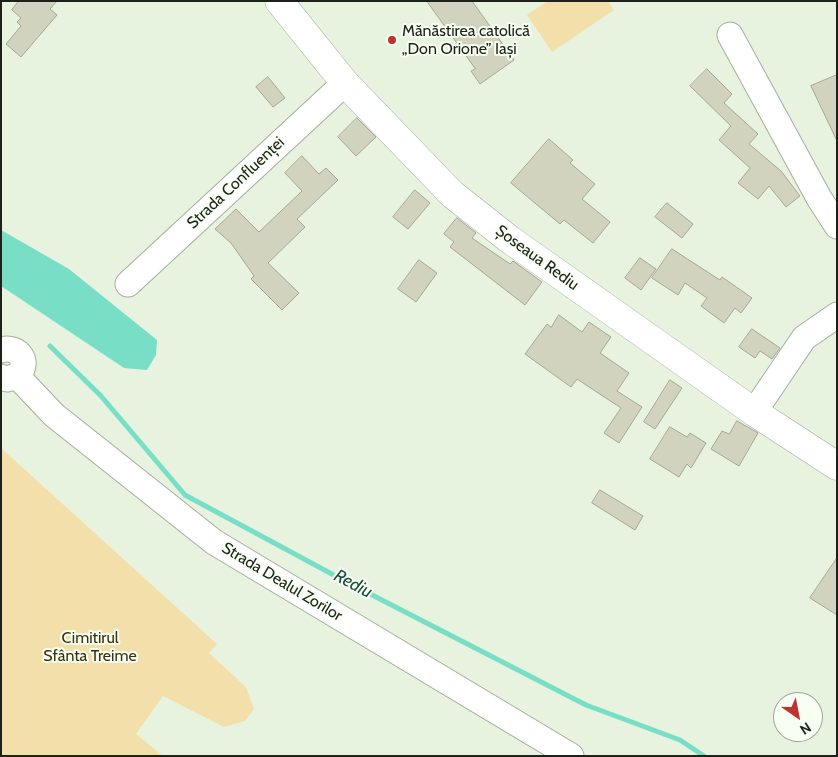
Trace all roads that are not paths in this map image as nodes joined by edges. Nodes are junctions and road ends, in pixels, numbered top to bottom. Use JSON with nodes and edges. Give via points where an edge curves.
{"nodes":[{"id":1,"x":279,"y":1,"type":"edge"},
{"id":2,"x":730,"y":35,"type":"dead end"},
{"id":3,"x":345,"y":83,"type":"junction"},
{"id":4,"x":837,"y":226,"type":"edge"},
{"id":5,"x":128,"y":284,"type":"dead end"},
{"id":6,"x":837,"y":315,"type":"edge"},
{"id":7,"x":1,"y":350,"type":"edge"},
{"id":8,"x":9,"y":377,"type":"edge"},
{"id":9,"x":754,"y":412,"type":"junction"},
{"id":10,"x":837,"y":466,"type":"edge"},
{"id":11,"x":563,"y":754,"type":"edge"}],
"edges":[{"from":1,"to":3,"type":"main road","name":"Șoseaua Rediu"},
{"from":2,"to":4,"type":"street"},
{"from":3,"to":5,"type":"street","name":"Strada Confluenței"},
{"from":3,"to":9,"type":"main road","name":"Șoseaua Rediu","via":[[452,194],[509,240]]},
{"from":6,"to":9,"type":"street","via":[[804,338]]},
{"from":7,"to":8,"type":"street","via":[[12,349],[23,358],[23,368]]},
{"from":8,"to":11,"type":"street","name":"Strada Dealul Zorilor","via":[[214,542]]},
{"from":9,"to":10,"type":"main road","name":"Șoseaua Rediu"}]}
